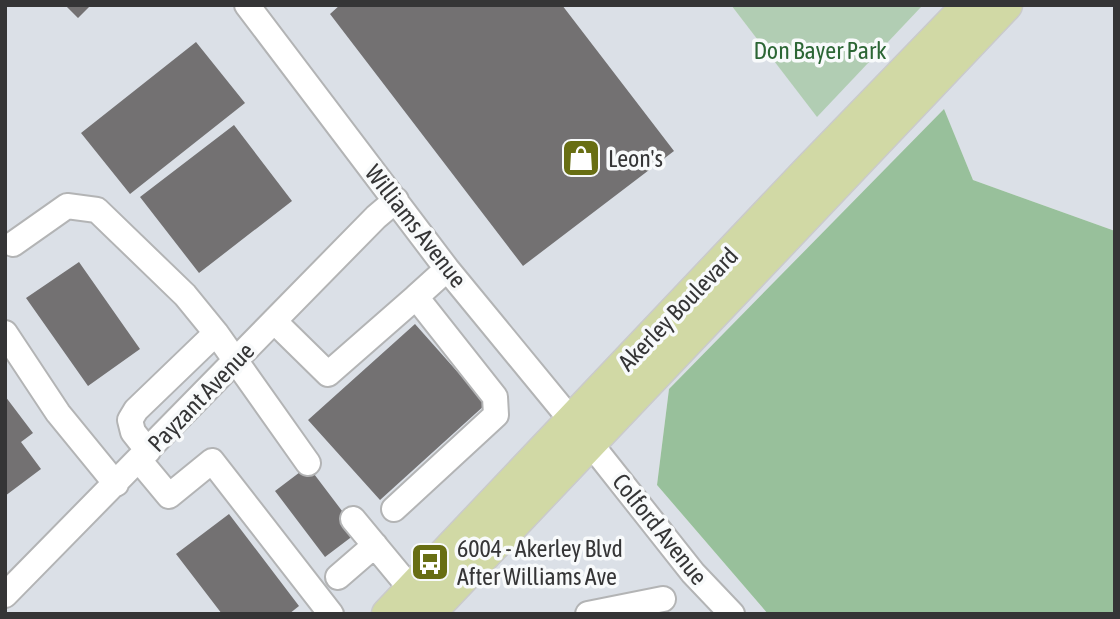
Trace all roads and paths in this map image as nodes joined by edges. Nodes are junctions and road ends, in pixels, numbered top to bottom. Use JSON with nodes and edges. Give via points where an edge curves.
{"nodes":[{"id":1,"x":247,"y":5,"type":"edge"},
{"id":2,"x":970,"y":5,"type":"edge"},
{"id":3,"x":1006,"y":5,"type":"edge"},
{"id":4,"x":396,"y":200,"type":"junction"},
{"id":5,"x":13,"y":244,"type":"dead end"},
{"id":6,"x":447,"y":269,"type":"junction"},
{"id":7,"x":415,"y":297,"type":"junction"},
{"id":8,"x":274,"y":321,"type":"junction"},
{"id":9,"x":5,"y":333,"type":"edge"},
{"id":10,"x":216,"y":334,"type":"junction"},
{"id":11,"x":236,"y":362,"type":"junction"},
{"id":12,"x":581,"y":431,"type":"junction"},
{"id":13,"x":144,"y":456,"type":"junction"},
{"id":14,"x":308,"y":463,"type":"dead end"},
{"id":15,"x":116,"y":484,"type":"junction"},
{"id":16,"x":394,"y":509,"type":"dead end"},
{"id":17,"x":353,"y":519,"type":"dead end"},
{"id":18,"x":375,"y":545,"type":"junction"},
{"id":19,"x":694,"y":573,"type":"junction"},
{"id":20,"x":338,"y":577,"type":"dead end"},
{"id":21,"x":5,"y":595,"type":"edge"},
{"id":22,"x":419,"y":601,"type":"edge"},
{"id":23,"x":663,"y":607,"type":"edge"},
{"id":24,"x":320,"y":610,"type":"edge"},
{"id":25,"x":388,"y":614,"type":"edge"},
{"id":26,"x":588,"y":614,"type":"edge"},
{"id":27,"x":732,"y":614,"type":"edge"}],
"edges":[{"from":1,"to":4,"type":"street","name":"Williams Avenue"},
{"from":2,"to":12,"type":"main road","name":"Akerley Boulevard"},
{"from":3,"to":12,"type":"main road","name":"Akerley Boulevard"},
{"from":4,"to":6,"type":"street","name":"Williams Avenue"},
{"from":4,"to":8,"type":"street","name":"Payzant Avenue"},
{"from":5,"to":10,"type":"street","via":[[67,206],[97,210],[185,295]]},
{"from":6,"to":7,"type":"street"},
{"from":6,"to":12,"type":"street","name":"Williams Avenue"},
{"from":7,"to":8,"type":"street","via":[[328,374]]},
{"from":7,"to":16,"type":"street","via":[[495,397],[496,415]]},
{"from":8,"to":11,"type":"street","name":"Payzant Avenue"},
{"from":9,"to":15,"type":"street","via":[[58,413]]},
{"from":10,"to":11,"type":"street"},
{"from":10,"to":13,"type":"street","via":[[130,420]]},
{"from":11,"to":13,"type":"street","name":"Payzant Avenue"},
{"from":11,"to":14,"type":"street"},
{"from":12,"to":19,"type":"street","name":"Colford Avenue"},
{"from":12,"to":22,"type":"main road","name":"Akerley Boulevard"},
{"from":13,"to":15,"type":"street","name":"Payzant Avenue"},
{"from":13,"to":24,"type":"street","via":[[169,496],[212,461]]},
{"from":15,"to":21,"type":"street","name":"Payzant Avenue"},
{"from":17,"to":18,"type":"street"},
{"from":18,"to":20,"type":"street"},
{"from":18,"to":22,"type":"street"},
{"from":19,"to":23,"type":"street"},
{"from":19,"to":27,"type":"street","name":"Colford Avenue"},
{"from":22,"to":25,"type":"main road","name":"Akerley Boulevard"},
{"from":23,"to":26,"type":"street"}]}
